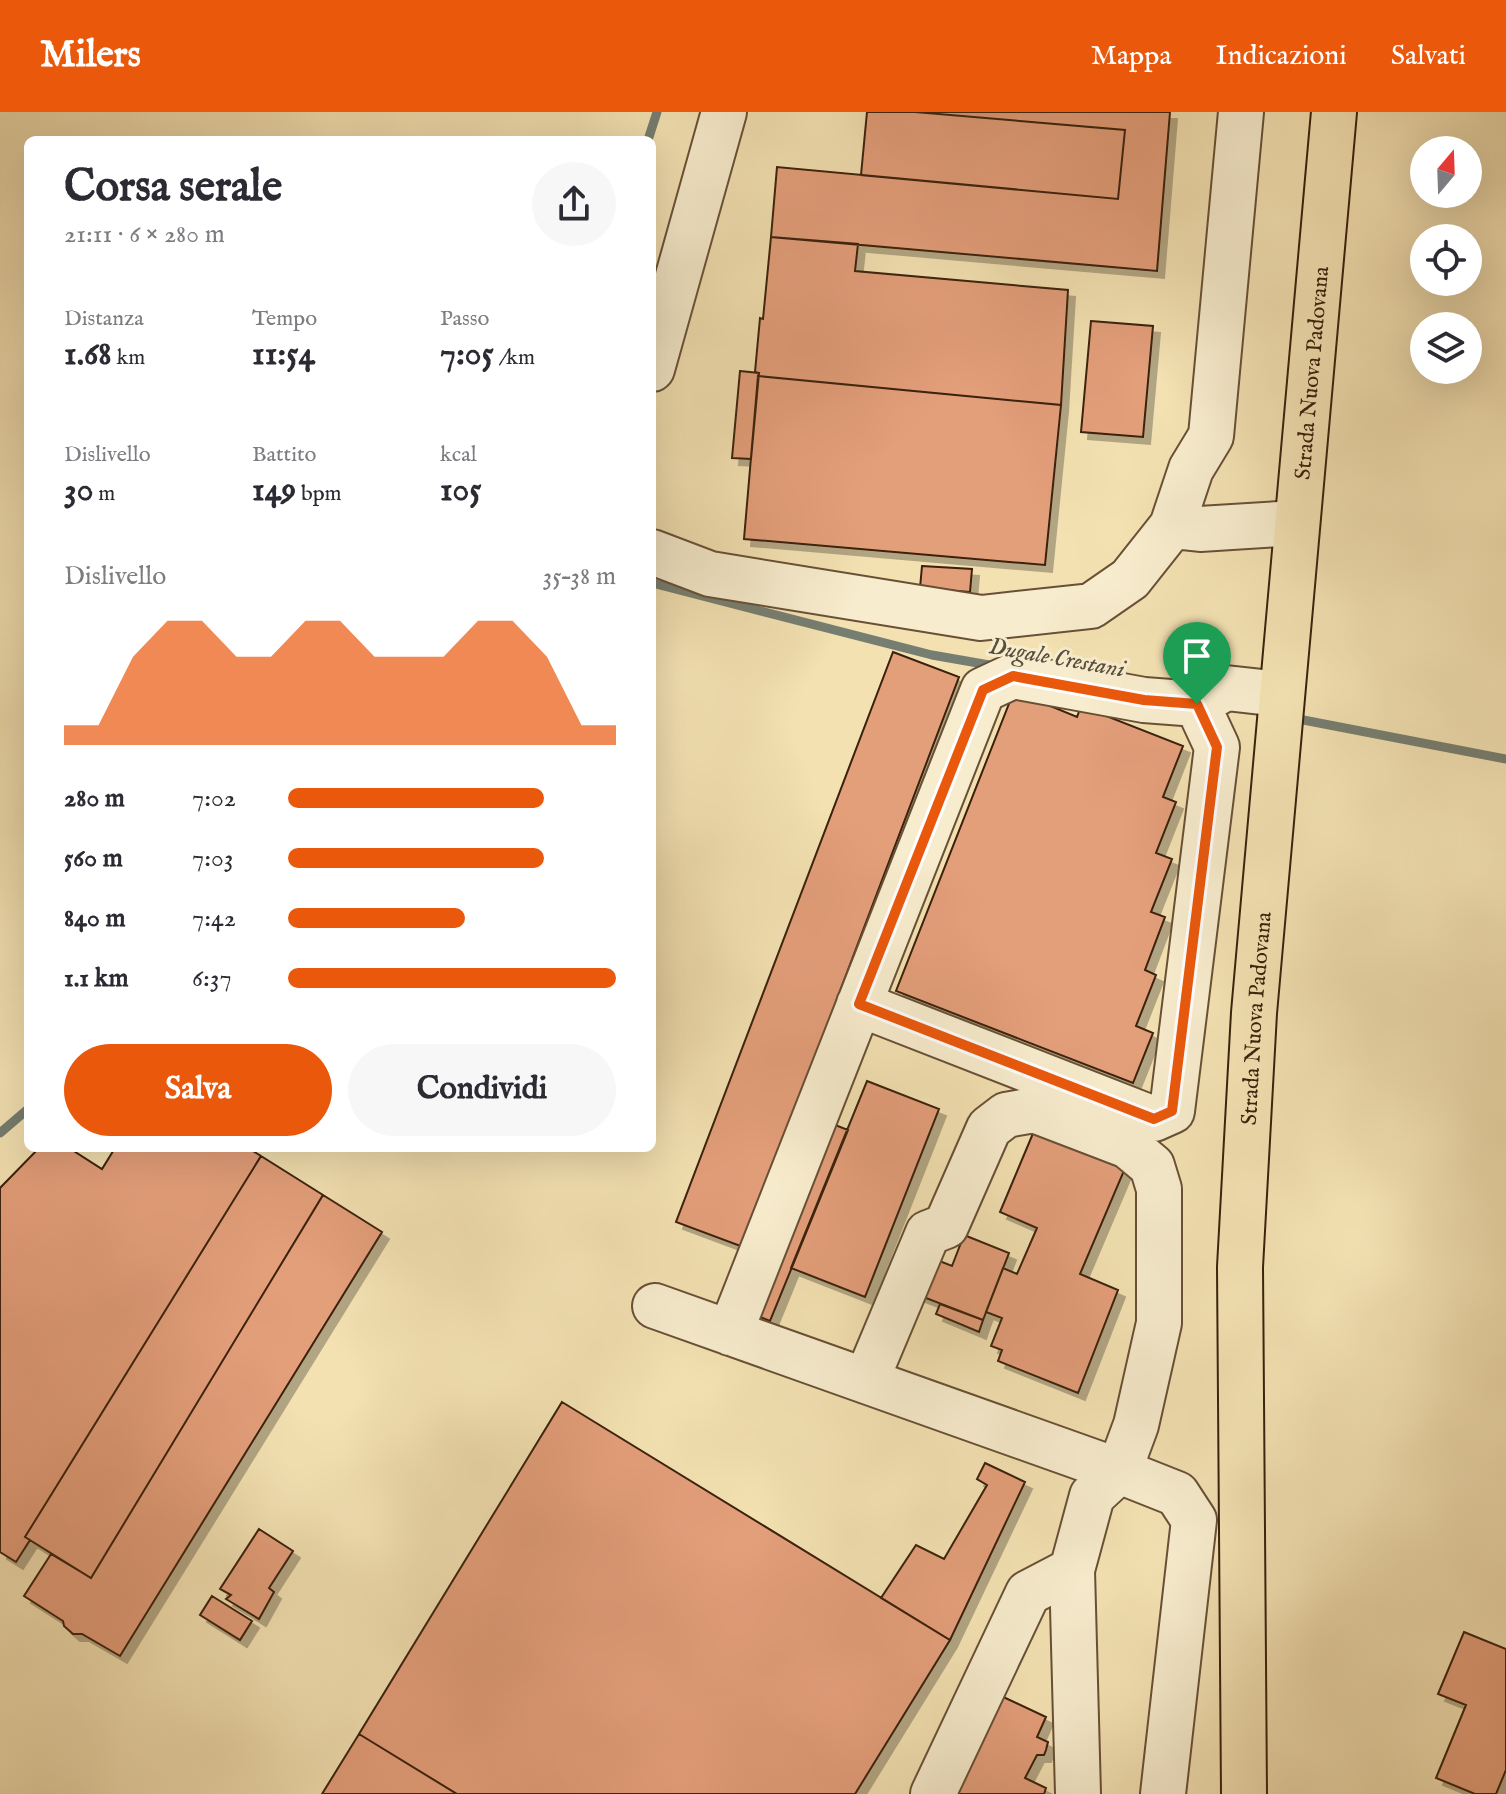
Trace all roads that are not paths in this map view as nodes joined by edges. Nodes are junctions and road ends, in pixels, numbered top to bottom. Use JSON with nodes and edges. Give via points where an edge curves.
{"nodes":[{"id":1,"x":724,"y":112,"type":"edge"},
{"id":2,"x":1241,"y":112,"type":"edge"},
{"id":3,"x":1334,"y":112,"type":"edge"},
{"id":4,"x":656,"y":355,"type":"edge"},
{"id":5,"x":1296,"y":523,"type":"junction"},
{"id":6,"x":1172,"y":526,"type":"junction"},
{"id":7,"x":656,"y":554,"type":"edge"},
{"id":8,"x":1280,"y":694,"type":"junction"},
{"id":9,"x":1197,"y":704,"type":"junction"},
{"id":10,"x":859,"y":1004,"type":"junction"},
{"id":11,"x":655,"y":1306,"type":"dead end"},
{"id":12,"x":730,"y":1333,"type":"junction"},
{"id":13,"x":866,"y":1381,"type":"junction"},
{"id":14,"x":1119,"y":1471,"type":"junction"},
{"id":15,"x":1072,"y":1570,"type":"junction"},
{"id":16,"x":1245,"y":1792,"type":"edge"},
{"id":17,"x":933,"y":1794,"type":"edge"},
{"id":18,"x":1078,"y":1794,"type":"edge"},
{"id":19,"x":1163,"y":1794,"type":"edge"}],
"edges":[{"from":1,"to":4,"type":"street"},
{"from":2,"to":6,"type":"street","via":[[1211,436],[1191,469]]},
{"from":3,"to":5,"type":"main road","name":"Strada Nuova Padovana"},
{"from":5,"to":6,"type":"street"},
{"from":5,"to":8,"type":"main road","name":"Strada Nuova Padovana"},
{"from":6,"to":7,"type":"street","via":[[1130,579],[1091,606],[981,618],[710,574]]},
{"from":8,"to":9,"type":"street","via":[[1226,688]]},
{"from":8,"to":16,"type":"main road","name":"Strada Nuova Padovana","via":[[1240,1267]]},
{"from":9,"to":10,"type":"street","via":[[1144,700],[1013,676],[983,690]]},
{"from":9,"to":10,"type":"street","via":[[1217,747],[1172,1111],[1154,1119]]},
{"from":10,"to":12,"type":"street"},
{"from":11,"to":12,"type":"street"},
{"from":12,"to":13,"type":"street"},
{"from":13,"to":14,"type":"street"},
{"from":13,"to":14,"type":"street","via":[[928,1233],[946,1226],[989,1128],[1006,1115],[1034,1110],[1128,1146],[1152,1166],[1159,1189],[1159,1323],[1136,1425]]},
{"from":14,"to":15,"type":"street","via":[[1092,1496]]},
{"from":14,"to":19,"type":"street","via":[[1177,1494],[1194,1520]]},
{"from":15,"to":17,"type":"street","via":[[1028,1593]]},
{"from":15,"to":18,"type":"street"}]}
